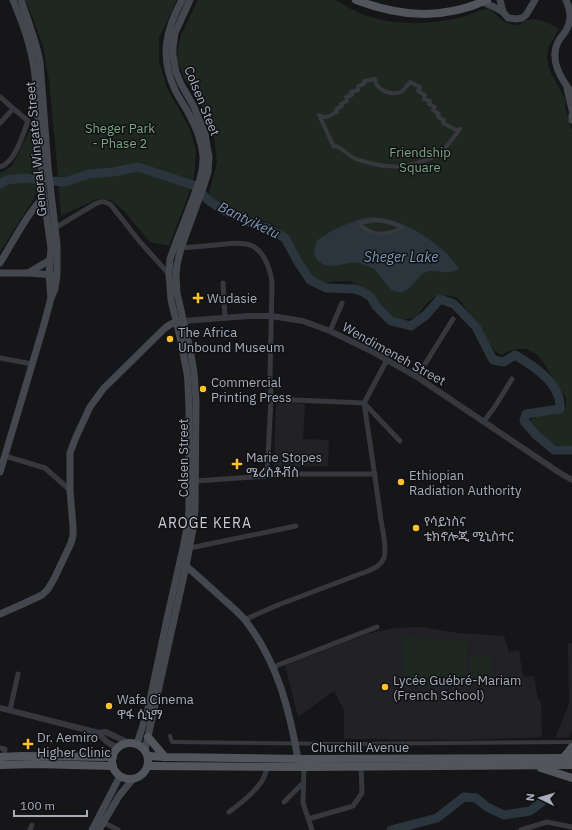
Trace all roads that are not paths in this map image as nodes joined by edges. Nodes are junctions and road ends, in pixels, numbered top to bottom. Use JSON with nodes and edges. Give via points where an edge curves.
{"nodes":[{"id":1,"x":13,"y":0,"type":"edge"},
{"id":2,"x":20,"y":0,"type":"edge"},
{"id":3,"x":182,"y":0,"type":"edge"},
{"id":4,"x":190,"y":0,"type":"edge"},
{"id":5,"x":356,"y":0,"type":"edge"},
{"id":6,"x":500,"y":0,"type":"edge"},
{"id":7,"x":535,"y":0,"type":"edge"},
{"id":8,"x":566,"y":0,"type":"edge"},
{"id":9,"x":485,"y":1,"type":"edge"},
{"id":10,"x":503,"y":12,"type":"junction"},
{"id":11,"x":169,"y":46,"type":"junction"},
{"id":12,"x":566,"y":86,"type":"junction"},
{"id":13,"x":572,"y":93,"type":"edge"},
{"id":14,"x":0,"y":97,"type":"edge"},
{"id":15,"x":13,"y":108,"type":"junction"},
{"id":16,"x":572,"y":110,"type":"edge"},
{"id":17,"x":319,"y":115,"type":"joint"},
{"id":18,"x":572,"y":115,"type":"edge"},
{"id":19,"x":572,"y":120,"type":"edge"},
{"id":20,"x":28,"y":121,"type":"junction"},
{"id":21,"x":0,"y":123,"type":"edge"},
{"id":22,"x":38,"y":125,"type":"junction"},
{"id":23,"x":0,"y":167,"type":"edge"},
{"id":24,"x":45,"y":167,"type":"junction"},
{"id":25,"x":43,"y":194,"type":"junction"},
{"id":26,"x":191,"y":212,"type":"junction"},
{"id":27,"x":361,"y":226,"type":"joint"},
{"id":28,"x":55,"y":228,"type":"junction"},
{"id":29,"x":181,"y":248,"type":"junction"},
{"id":30,"x":50,"y":260,"type":"junction"},
{"id":31,"x":0,"y":263,"type":"edge"},
{"id":32,"x":0,"y":273,"type":"edge"},
{"id":33,"x":28,"y":273,"type":"junction"},
{"id":34,"x":168,"y":274,"type":"junction"},
{"id":35,"x":57,"y":275,"type":"junction"},
{"id":36,"x":49,"y":276,"type":"junction"},
{"id":37,"x":223,"y":283,"type":"dead end"},
{"id":38,"x":50,"y":298,"type":"junction"},
{"id":39,"x":342,"y":303,"type":"dead end"},
{"id":40,"x":271,"y":316,"type":"junction"},
{"id":41,"x":225,"y":318,"type":"junction"},
{"id":42,"x":453,"y":319,"type":"dead end"},
{"id":43,"x":180,"y":321,"type":"junction"},
{"id":44,"x":330,"y":331,"type":"junction"},
{"id":45,"x":0,"y":358,"type":"edge"},
{"id":46,"x":387,"y":360,"type":"junction"},
{"id":47,"x":32,"y":364,"type":"junction"},
{"id":48,"x":417,"y":377,"type":"junction"},
{"id":49,"x":512,"y":379,"type":"dead end"},
{"id":50,"x":271,"y":399,"type":"junction"},
{"id":51,"x":364,"y":403,"type":"junction"},
{"id":52,"x":484,"y":421,"type":"junction"},
{"id":53,"x":400,"y":441,"type":"dead end"},
{"id":54,"x":5,"y":456,"type":"junction"},
{"id":55,"x":0,"y":472,"type":"edge"},
{"id":56,"x":375,"y":474,"type":"junction"},
{"id":57,"x":267,"y":476,"type":"junction"},
{"id":58,"x":572,"y":480,"type":"edge"},
{"id":59,"x":196,"y":481,"type":"junction"},
{"id":60,"x":70,"y":490,"type":"junction"},
{"id":61,"x":192,"y":509,"type":"junction"},
{"id":62,"x":296,"y":526,"type":"dead end"},
{"id":63,"x":190,"y":548,"type":"junction"},
{"id":64,"x":183,"y":564,"type":"junction"},
{"id":65,"x":0,"y":614,"type":"edge"},
{"id":66,"x":244,"y":620,"type":"junction"},
{"id":67,"x":376,"y":627,"type":"dead end"},
{"id":68,"x":273,"y":667,"type":"junction"},
{"id":69,"x":18,"y":674,"type":"dead end"},
{"id":70,"x":0,"y":708,"type":"edge"},
{"id":71,"x":10,"y":710,"type":"junction"},
{"id":72,"x":99,"y":733,"type":"junction"},
{"id":73,"x":170,"y":736,"type":"dead end"},
{"id":74,"x":148,"y":737,"type":"junction"},
{"id":75,"x":133,"y":744,"type":"junction"},
{"id":76,"x":295,"y":744,"type":"junction"},
{"id":77,"x":571,"y":744,"type":"edge"},
{"id":78,"x":0,"y":748,"type":"edge"},
{"id":79,"x":118,"y":748,"type":"junction"},
{"id":80,"x":147,"y":753,"type":"junction"},
{"id":81,"x":2,"y":756,"type":"edge"},
{"id":82,"x":113,"y":757,"type":"junction"},
{"id":83,"x":165,"y":757,"type":"junction"},
{"id":84,"x":568,"y":758,"type":"edge"},
{"id":85,"x":298,"y":759,"type":"junction"},
{"id":86,"x":0,"y":765,"type":"edge"},
{"id":87,"x":535,"y":765,"type":"junction"},
{"id":88,"x":572,"y":765,"type":"edge"},
{"id":89,"x":113,"y":766,"type":"junction"},
{"id":90,"x":148,"y":766,"type":"junction"},
{"id":91,"x":268,"y":766,"type":"junction"},
{"id":92,"x":361,"y":766,"type":"junction"},
{"id":93,"x":304,"y":767,"type":"junction"},
{"id":94,"x":120,"y":776,"type":"junction"},
{"id":95,"x":572,"y":778,"type":"edge"},
{"id":96,"x":132,"y":780,"type":"junction"},
{"id":97,"x":303,"y":783,"type":"junction"},
{"id":98,"x":284,"y":802,"type":"dead end"},
{"id":99,"x":229,"y":812,"type":"dead end"},
{"id":100,"x":308,"y":818,"type":"junction"},
{"id":101,"x":103,"y":822,"type":"junction"},
{"id":102,"x":572,"y":827,"type":"edge"},
{"id":103,"x":92,"y":830,"type":"edge"},
{"id":104,"x":99,"y":830,"type":"edge"},
{"id":105,"x":118,"y":830,"type":"edge"},
{"id":106,"x":312,"y":830,"type":"edge"},
{"id":107,"x":521,"y":830,"type":"edge"}],
"edges":[{"from":1,"to":22,"type":"main road","name":"General Wingate Street","via":[[33,60]]},
{"from":2,"to":24,"type":"main road","name":"General Wingate Street","via":[[30,23],[40,62]]},
{"from":3,"to":11,"type":"main road","via":[[167,36]]},
{"from":4,"to":11,"type":"main road","name":"Colsen Steet"},
{"from":5,"to":9,"type":"main road","via":[[408,14],[456,11]]},
{"from":6,"to":10,"type":"main road"},
{"from":7,"to":10,"type":"main road","via":[[522,18],[508,18]]},
{"from":8,"to":12,"type":"main road","via":[[571,16],[570,25],[558,41],[555,58]]},
{"from":9,"to":10,"type":"main road"},
{"from":11,"to":26,"type":"main road","name":"Colsen Steet","via":[[176,72],[205,134],[209,157],[208,172]]},
{"from":12,"to":13,"type":"main road"},
{"from":12,"to":16,"type":"main road"},
{"from":14,"to":15,"type":"street"},
{"from":15,"to":20,"type":"street"},
{"from":15,"to":21,"type":"street"},
{"from":17,"to":17,"type":"street","via":[[334,147],[353,157],[382,166],[409,166],[439,156],[460,129],[456,130],[443,123],[444,120],[433,110],[435,107],[418,91],[420,87],[410,82],[400,92],[393,93],[381,89],[374,79],[364,81],[364,84],[358,86],[358,90],[346,97],[347,101],[336,109],[337,112],[326,117]]},
{"from":18,"to":19,"type":"main road"},
{"from":20,"to":22,"type":"street"},
{"from":20,"to":23,"type":"street","via":[[13,156],[8,163]]},
{"from":22,"to":24,"type":"main road","name":"General Wingate Street"},
{"from":24,"to":25,"type":"main road","name":"General Wingate Street"},
{"from":24,"to":28,"type":"main road","name":"General Wingate Street","via":[[51,190]]},
{"from":25,"to":30,"type":"main road","name":"General Wingate Street","via":[[50,237]]},
{"from":25,"to":31,"type":"main road"},
{"from":26,"to":29,"type":"main road","name":"Colsen Street"},
{"from":26,"to":34,"type":"main road","via":[[174,248]]},
{"from":27,"to":27,"type":"street","via":[[381,234],[401,229],[384,220],[361,223]]},
{"from":28,"to":34,"type":"street","via":[[95,204],[107,202]]},
{"from":28,"to":35,"type":"main road","name":"General Wingate Street","via":[[58,245]]},
{"from":29,"to":40,"type":"street","via":[[233,243],[252,245],[268,264],[271,276]]},
{"from":29,"to":43,"type":"main road","name":"Colsen Street","via":[[176,276]]},
{"from":30,"to":33,"type":"main road"},
{"from":30,"to":36,"type":"main road","name":"General Wingate Street"},
{"from":32,"to":33,"type":"main road"},
{"from":33,"to":36,"type":"main road"},
{"from":34,"to":43,"type":"main road","via":[[171,300]]},
{"from":35,"to":36,"type":"main road"},
{"from":35,"to":38,"type":"main road","name":"General Wingate Street","via":[[55,289]]},
{"from":36,"to":38,"type":"main road","name":"General Wingate Street"},
{"from":37,"to":41,"type":"street"},
{"from":38,"to":47,"type":"main road","name":"General Wingate Street"},
{"from":39,"to":44,"type":"street"},
{"from":40,"to":41,"type":"street","name":"Wendimeneh Street"},
{"from":40,"to":44,"type":"street","name":"Wendimeneh Street","via":[[303,321]]},
{"from":40,"to":50,"type":"street"},
{"from":41,"to":43,"type":"street","name":"Wendimeneh Street"},
{"from":42,"to":48,"type":"street"},
{"from":43,"to":59,"type":"main road","name":"Colsen Street","via":[[190,349],[194,372]]},
{"from":43,"to":60,"type":"main road","via":[[166,328],[103,389],[90,408],[70,453]]},
{"from":43,"to":61,"type":"main road","via":[[189,397]]},
{"from":44,"to":46,"type":"street","name":"Wendimeneh Street"},
{"from":45,"to":47,"type":"street"},
{"from":46,"to":48,"type":"street","name":"Wendimeneh Street"},
{"from":46,"to":51,"type":"street"},
{"from":47,"to":54,"type":"main road","name":"General Wingate Street"},
{"from":48,"to":52,"type":"street","name":"Wendimeneh Street"},
{"from":49,"to":52,"type":"street"},
{"from":50,"to":51,"type":"street"},
{"from":50,"to":57,"type":"street"},
{"from":51,"to":53,"type":"street"},
{"from":51,"to":56,"type":"street"},
{"from":52,"to":58,"type":"street","name":"Wendimeneh Street"},
{"from":54,"to":55,"type":"main road","name":"General Wingate Street"},
{"from":54,"to":60,"type":"street","via":[[45,468]]},
{"from":56,"to":57,"type":"street"},
{"from":56,"to":66,"type":"street","via":[[385,553],[380,564]]},
{"from":57,"to":59,"type":"street"},
{"from":59,"to":61,"type":"main road","name":"Colsen Street"},
{"from":60,"to":65,"type":"main road","via":[[73,536],[55,577],[42,595]]},
{"from":61,"to":63,"type":"main road","name":"Colsen Street"},
{"from":61,"to":64,"type":"main road"},
{"from":62,"to":63,"type":"street"},
{"from":63,"to":64,"type":"main road","name":"Colsen Street"},
{"from":64,"to":66,"type":"main road"},
{"from":64,"to":74,"type":"main road","name":"Colsen Street"},
{"from":64,"to":75,"type":"main road","via":[[167,619],[148,709]]},
{"from":66,"to":68,"type":"main road","via":[[260,641]]},
{"from":67,"to":68,"type":"street"},
{"from":68,"to":76,"type":"main road","via":[[283,694]]},
{"from":69,"to":71,"type":"street"},
{"from":70,"to":71,"type":"street"},
{"from":71,"to":72,"type":"street"},
{"from":72,"to":75,"type":"street","via":[[106,732]]},
{"from":72,"to":79,"type":"street","via":[[107,743]]},
{"from":73,"to":76,"type":"street","via":[[172,742]]},
{"from":74,"to":80,"type":"main road","name":"Colsen Street"},
{"from":74,"to":83,"type":"main road"},
{"from":75,"to":79,"type":"main road"},
{"from":75,"to":80,"type":"main road"},
{"from":76,"to":77,"type":"street"},
{"from":76,"to":85,"type":"main road"},
{"from":77,"to":84,"type":"main road"},
{"from":78,"to":81,"type":"street","via":[[5,749]]},
{"from":79,"to":82,"type":"main road"},
{"from":80,"to":83,"type":"main road","name":"Churchill Avenue"},
{"from":80,"to":90,"type":"main road"},
{"from":81,"to":82,"type":"main road"},
{"from":82,"to":89,"type":"main road"},
{"from":83,"to":85,"type":"main road","name":"Churchill Avenue"},
{"from":84,"to":85,"type":"main road","name":"Churchill Avenue"},
{"from":86,"to":89,"type":"main road"},
{"from":87,"to":88,"type":"main road","name":"Churchill Avenue"},
{"from":87,"to":92,"type":"main road","name":"Churchill Avenue"},
{"from":87,"to":95,"type":"main road"},
{"from":89,"to":94,"type":"main road"},
{"from":90,"to":91,"type":"main road","name":"Churchill Avenue"},
{"from":90,"to":96,"type":"main road","via":[[142,776]]},
{"from":91,"to":93,"type":"main road","name":"Churchill Avenue"},
{"from":91,"to":99,"type":"street","via":[[256,789]]},
{"from":92,"to":93,"type":"main road","name":"Churchill Avenue"},
{"from":92,"to":100,"type":"street","via":[[362,793],[352,806]]},
{"from":93,"to":97,"type":"street"},
{"from":94,"to":96,"type":"main road"},
{"from":94,"to":103,"type":"main road"},
{"from":96,"to":101,"type":"main road"},
{"from":97,"to":98,"type":"street"},
{"from":97,"to":100,"type":"street","via":[[303,803]]},
{"from":100,"to":106,"type":"street"},
{"from":101,"to":104,"type":"main road"},
{"from":101,"to":105,"type":"street"},
{"from":102,"to":107,"type":"street","via":[[547,822]]}]}
